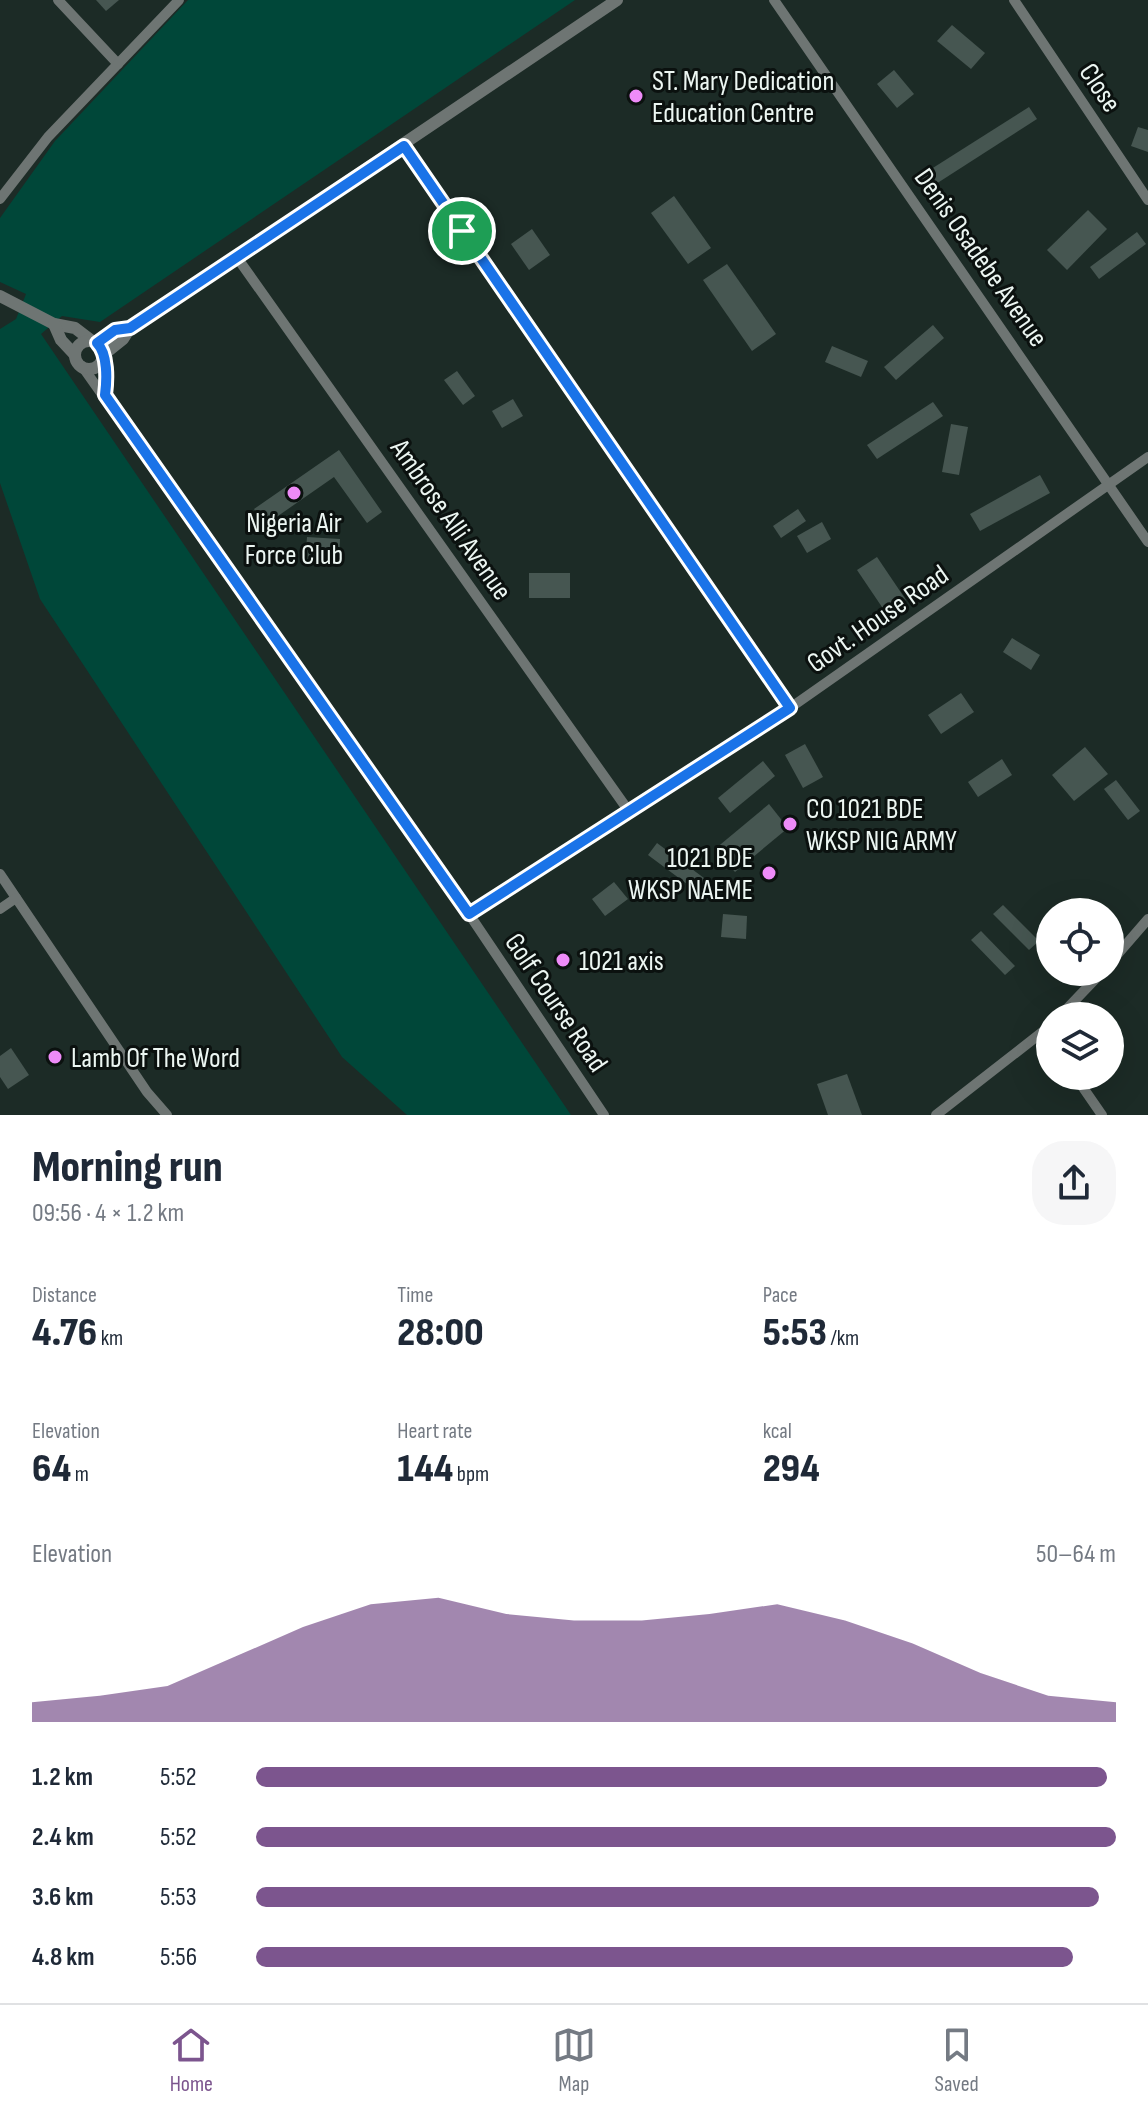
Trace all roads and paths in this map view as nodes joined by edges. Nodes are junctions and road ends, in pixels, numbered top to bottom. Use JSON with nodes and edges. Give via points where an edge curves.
{"nodes":[{"id":1,"x":58,"y":0,"type":"edge"},
{"id":2,"x":179,"y":0,"type":"edge"},
{"id":3,"x":617,"y":0,"type":"edge"},
{"id":4,"x":774,"y":0,"type":"edge"},
{"id":5,"x":1014,"y":0,"type":"edge"},
{"id":6,"x":118,"y":64,"type":"junction"},
{"id":7,"x":404,"y":146,"type":"junction"},
{"id":8,"x":0,"y":199,"type":"edge"},
{"id":9,"x":1148,"y":200,"type":"edge"},
{"id":10,"x":236,"y":256,"type":"junction"},
{"id":11,"x":0,"y":296,"type":"edge"},
{"id":12,"x":54,"y":324,"type":"junction"},
{"id":13,"x":130,"y":328,"type":"junction"},
{"id":14,"x":94,"y":342,"type":"junction"},
{"id":15,"x":103,"y":358,"type":"junction"},
{"id":16,"x":79,"y":361,"type":"junction"},
{"id":17,"x":105,"y":395,"type":"junction"},
{"id":18,"x":1148,"y":457,"type":"edge"},
{"id":19,"x":1110,"y":483,"type":"junction"},
{"id":20,"x":1148,"y":542,"type":"edge"},
{"id":21,"x":790,"y":708,"type":"junction"},
{"id":22,"x":628,"y":810,"type":"junction"},
{"id":23,"x":0,"y":874,"type":"edge"},
{"id":24,"x":16,"y":898,"type":"junction"},
{"id":25,"x":0,"y":909,"type":"edge"},
{"id":26,"x":469,"y":914,"type":"junction"},
{"id":27,"x":1148,"y":919,"type":"edge"},
{"id":28,"x":1124,"y":947,"type":"edge"},
{"id":29,"x":1089,"y":986,"type":"edge"},
{"id":30,"x":1073,"y":1002,"type":"edge"},
{"id":31,"x":1036,"y":1042,"type":"edge"},
{"id":32,"x":1085,"y":1090,"type":"edge"},
{"id":33,"x":167,"y":1115,"type":"edge"},
{"id":34,"x":604,"y":1115,"type":"edge"},
{"id":35,"x":936,"y":1115,"type":"edge"},
{"id":36,"x":1102,"y":1115,"type":"edge"}],
"edges":[{"from":1,"to":6,"type":"street"},
{"from":2,"to":6,"type":"street"},
{"from":3,"to":7,"type":"street"},
{"from":4,"to":19,"type":"street","name":"Denis Osadebe Avenue"},
{"from":5,"to":9,"type":"street","name":"Close"},
{"from":6,"to":8,"type":"street","via":[[48,137]]},
{"from":7,"to":10,"type":"street"},
{"from":7,"to":21,"type":"street"},
{"from":10,"to":13,"type":"street"},
{"from":10,"to":22,"type":"street","name":"Ambrose Alli Avenue"},
{"from":11,"to":12,"type":"street"},
{"from":12,"to":14,"type":"street","via":[[75,328]]},
{"from":12,"to":16,"type":"street"},
{"from":13,"to":14,"type":"street"},
{"from":13,"to":15,"type":"street"},
{"from":14,"to":15,"type":"street"},
{"from":14,"to":16,"type":"street","via":[[78,346]]},
{"from":15,"to":16,"type":"street","via":[[95,367]]},
{"from":15,"to":17,"type":"street"},
{"from":16,"to":17,"type":"street","name":"Golf Course Road","via":[[91,385]]},
{"from":17,"to":26,"type":"street","name":"Golf Course Road"},
{"from":18,"to":19,"type":"street","name":"Govt. House Road"},
{"from":19,"to":20,"type":"street","name":"Denis Osadebe Avenue"},
{"from":19,"to":21,"type":"street","name":"Govt. House Road"},
{"from":21,"to":22,"type":"street","name":"Govt. House Road"},
{"from":22,"to":26,"type":"street","name":"Govt. House Road"},
{"from":23,"to":24,"type":"street"},
{"from":24,"to":25,"type":"street"},
{"from":24,"to":33,"type":"street"},
{"from":26,"to":34,"type":"street","name":"Golf Course Road"},
{"from":27,"to":28,"type":"street"},
{"from":29,"to":30,"type":"street"},
{"from":31,"to":35,"type":"street"},
{"from":32,"to":36,"type":"street"}]}
